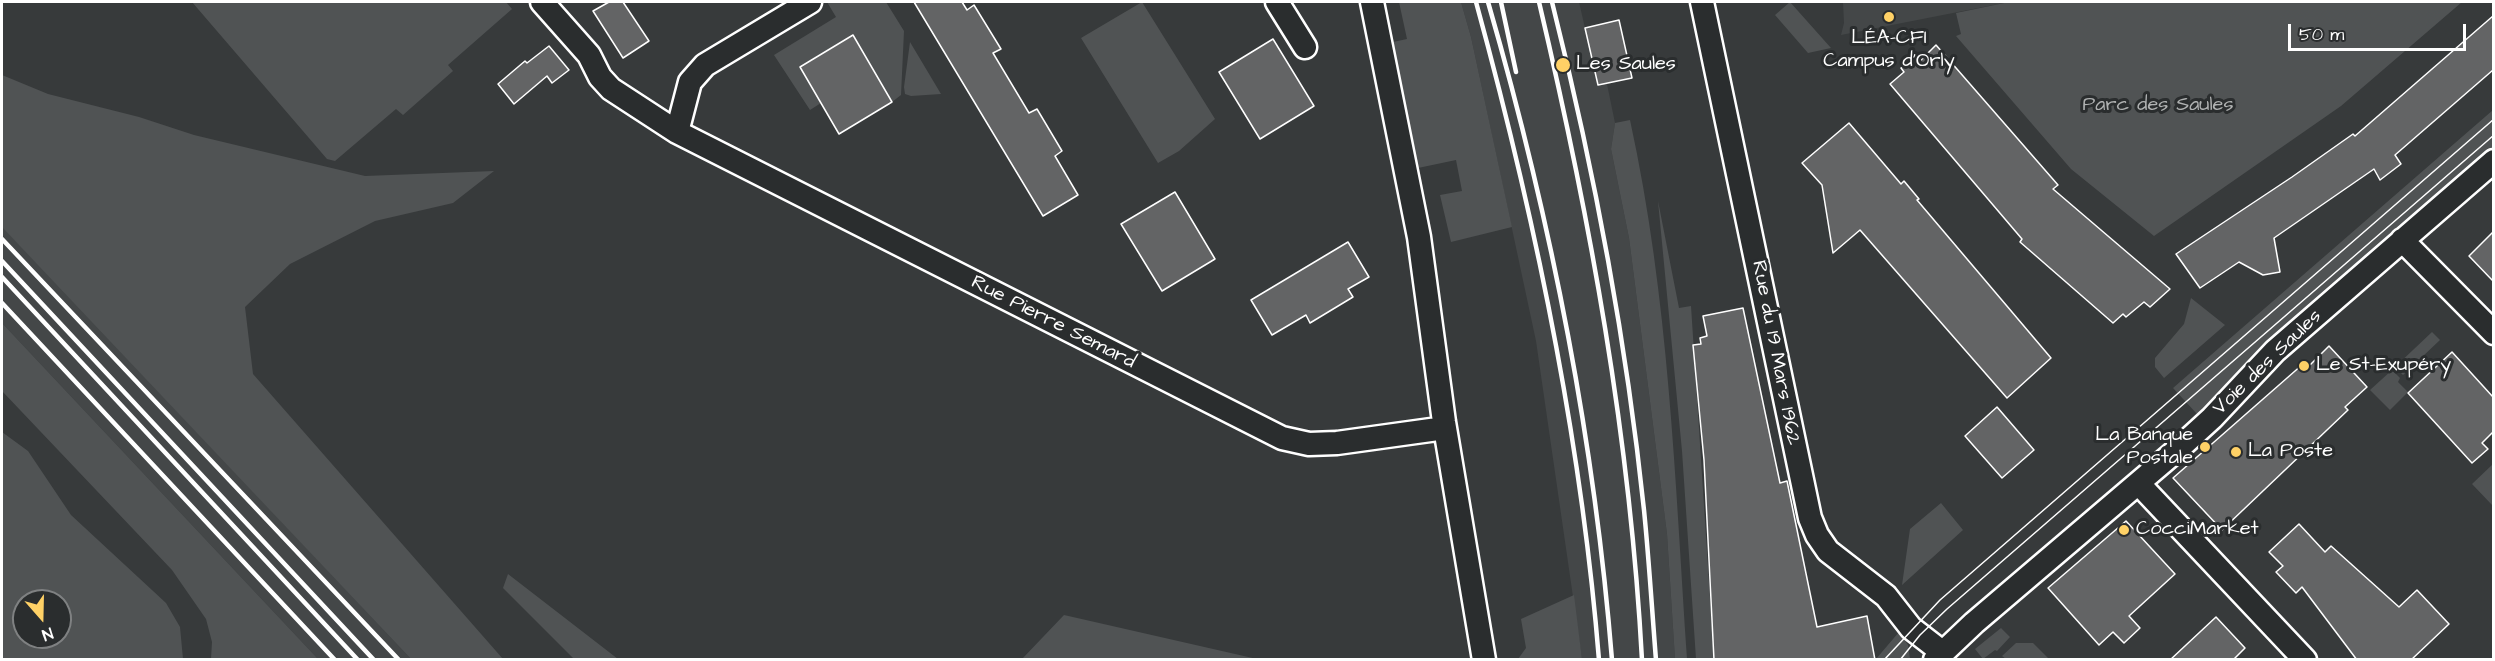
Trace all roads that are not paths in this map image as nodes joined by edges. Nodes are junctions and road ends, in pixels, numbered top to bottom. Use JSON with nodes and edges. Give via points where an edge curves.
{"nodes":[{"id":1,"x":543,"y":2,"type":"edge"},
{"id":2,"x":810,"y":2,"type":"edge"},
{"id":3,"x":1277,"y":2,"type":"edge"},
{"id":4,"x":1372,"y":2,"type":"edge"},
{"id":5,"x":1702,"y":2,"type":"edge"},
{"id":6,"x":1305,"y":47,"type":"dead end"},
{"id":7,"x":677,"y":132,"type":"junction"},
{"id":8,"x":2493,"y":161,"type":"edge"},
{"id":9,"x":2402,"y":240,"type":"junction"},
{"id":10,"x":2493,"y":333,"type":"edge"},
{"id":11,"x":1445,"y":428,"type":"junction"},
{"id":12,"x":2139,"y":484,"type":"junction"},
{"id":13,"x":1938,"y":656,"type":"edge"},
{"id":14,"x":1484,"y":660,"type":"edge"},
{"id":15,"x":2305,"y":660,"type":"edge"}],
"edges":[{"from":1,"to":7,"type":"street","name":"Rue Pierre Semard","via":[[589,55],[611,89]]},
{"from":2,"to":7,"type":"street","via":[[705,65],[690,82]]},
{"from":3,"to":6,"type":"street"},
{"from":4,"to":11,"type":"street","via":[[1419,237]]},
{"from":5,"to":13,"type":"street","name":"Rue du 19 Mars 1962","via":[[1810,518],[1828,551],[1886,596]]},
{"from":7,"to":11,"type":"street","name":"Rue Pierre Semard","via":[[1282,438],[1309,444],[1338,443]]},
{"from":8,"to":9,"type":"street","name":"Voie des Saules"},
{"from":9,"to":10,"type":"street"},
{"from":9,"to":12,"type":"street","name":"Voie des Saules","via":[[2275,351],[2212,418]]},
{"from":11,"to":14,"type":"street"},
{"from":12,"to":13,"type":"street","name":"Voie des Saules"},
{"from":12,"to":15,"type":"street"}]}
